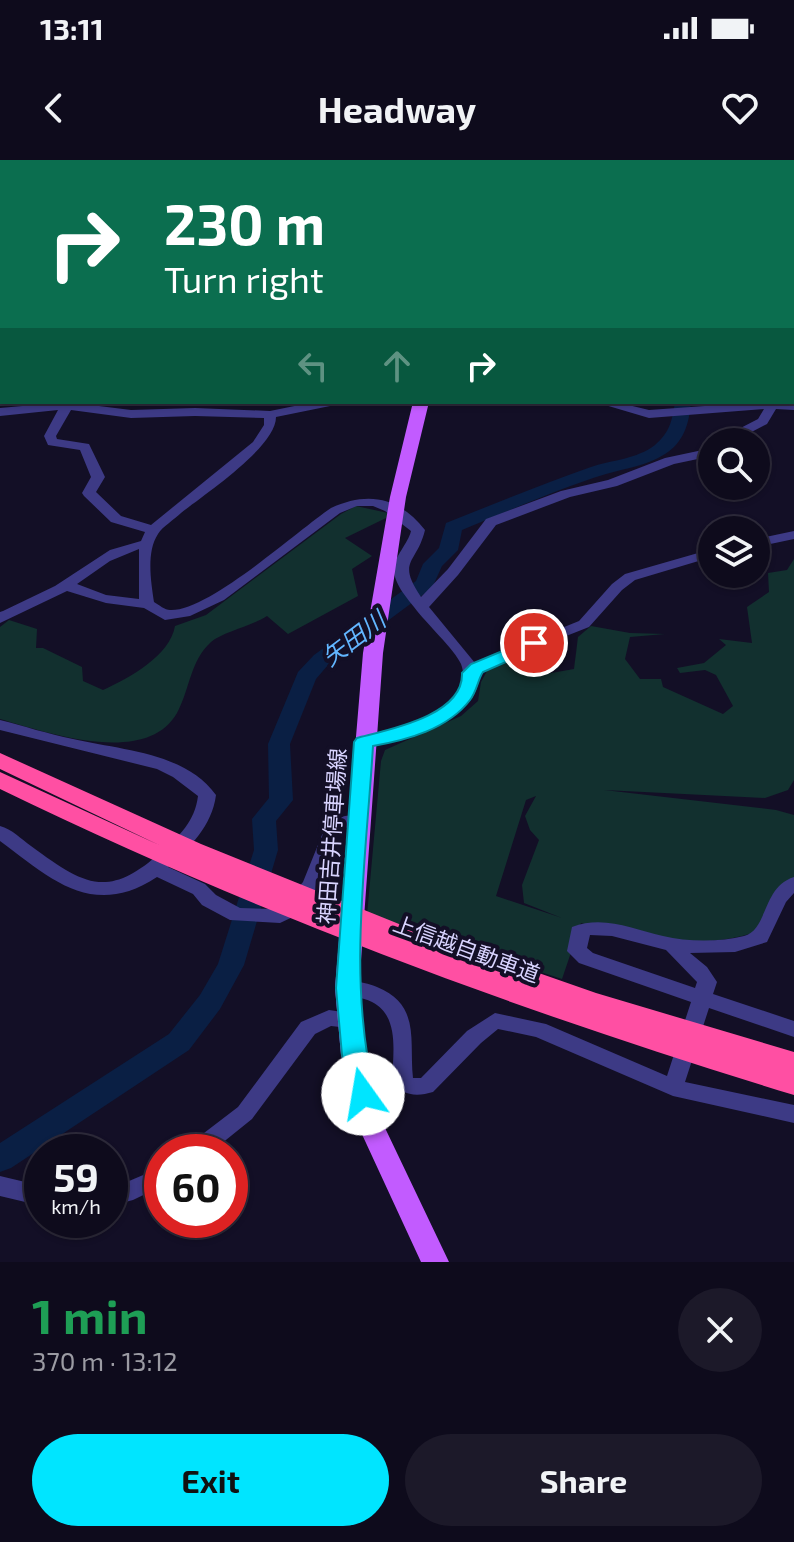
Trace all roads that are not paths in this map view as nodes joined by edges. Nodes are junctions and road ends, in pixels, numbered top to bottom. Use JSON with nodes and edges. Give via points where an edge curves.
{"nodes":[{"id":1,"x":256,"y":404,"type":"edge"},
{"id":2,"x":322,"y":404,"type":"edge"},
{"id":3,"x":421,"y":404,"type":"edge"},
{"id":4,"x":609,"y":404,"type":"edge"},
{"id":5,"x":768,"y":405,"type":"junction"},
{"id":6,"x":67,"y":406,"type":"junction"},
{"id":7,"x":794,"y":406,"type":"edge"},
{"id":8,"x":0,"y":412,"type":"edge"},
{"id":9,"x":270,"y":415,"type":"junction"},
{"id":10,"x":750,"y":428,"type":"edge"},
{"id":11,"x":698,"y":455,"type":"edge"},
{"id":12,"x":794,"y":535,"type":"edge"},
{"id":13,"x":150,"y":537,"type":"junction"},
{"id":14,"x":770,"y":540,"type":"edge"},
{"id":15,"x":698,"y":557,"type":"edge"},
{"id":16,"x":67,"y":585,"type":"junction"},
{"id":17,"x":414,"y":596,"type":"junction"},
{"id":18,"x":147,"y":604,"type":"junction"},
{"id":19,"x":0,"y":619,"type":"edge"},
{"id":20,"x":471,"y":673,"type":"junction"},
{"id":21,"x":0,"y":725,"type":"edge"},
{"id":22,"x":364,"y":742,"type":"junction"},
{"id":23,"x":0,"y":760,"type":"edge"},
{"id":24,"x":0,"y":780,"type":"edge"},
{"id":25,"x":358,"y":821,"type":"junction"},
{"id":26,"x":0,"y":832,"type":"edge"},
{"id":27,"x":157,"y":853,"type":"junction"},
{"id":28,"x":794,"y":884,"type":"edge"},
{"id":29,"x":375,"y":935,"type":"junction"},
{"id":30,"x":672,"y":945,"type":"junction"},
{"id":31,"x":347,"y":988,"type":"junction"},
{"id":32,"x":703,"y":1001,"type":"junction"},
{"id":33,"x":349,"y":1020,"type":"junction"},
{"id":34,"x":794,"y":1029,"type":"edge"},
{"id":35,"x":794,"y":1062,"type":"edge"},
{"id":36,"x":675,"y":1083,"type":"junction"},
{"id":37,"x":794,"y":1083,"type":"edge"},
{"id":38,"x":794,"y":1114,"type":"edge"},
{"id":39,"x":218,"y":1134,"type":"edge"},
{"id":40,"x":0,"y":1186,"type":"edge"},
{"id":41,"x":24,"y":1192,"type":"edge"},
{"id":42,"x":435,"y":1262,"type":"edge"}],
"edges":[{"from":1,"to":9,"type":"street"},
{"from":2,"to":9,"type":"street"},
{"from":3,"to":22,"type":"main road","name":"神田吉井停車場線","via":[[398,497]]},
{"from":4,"to":5,"type":"street","via":[[649,414]]},
{"from":5,"to":7,"type":"street"},
{"from":5,"to":10,"type":"street","via":[[763,421]]},
{"from":6,"to":8,"type":"street"},
{"from":6,"to":9,"type":"street","via":[[131,414]]},
{"from":6,"to":13,"type":"street","via":[[50,436],[52,442],[85,447],[98,477],[89,493],[116,519]]},
{"from":9,"to":13,"type":"street","via":[[258,444]]},
{"from":11,"to":17,"type":"street","via":[[491,522],[453,572]]},
{"from":12,"to":14,"type":"street"},
{"from":13,"to":16,"type":"street","via":[[96,562]]},
{"from":13,"to":18,"type":"street"},
{"from":15,"to":20,"type":"street","via":[[630,577],[584,624]]},
{"from":16,"to":18,"type":"street"},
{"from":16,"to":19,"type":"street"},
{"from":17,"to":18,"type":"street","via":[[401,572],[418,530],[393,508],[354,502],[207,604],[181,614],[165,614]]},
{"from":17,"to":20,"type":"street"},
{"from":20,"to":22,"type":"street","via":[[468,690],[446,714],[397,736]]},
{"from":21,"to":27,"type":"street","via":[[140,759],[196,782],[207,795],[206,811],[197,827]]},
{"from":22,"to":25,"type":"main road","name":"神田吉井停車場線"},
{"from":23,"to":27,"type":"highway","name":"上信越自動車道"},
{"from":24,"to":27,"type":"highway","name":"上信越自動車道"},
{"from":25,"to":27,"type":"street","via":[[332,829],[311,884],[280,916],[237,915],[209,900]]},
{"from":25,"to":31,"type":"main road","name":"神田吉井停車場線"},
{"from":26,"to":27,"type":"street","via":[[63,877],[103,893],[123,888]]},
{"from":27,"to":29,"type":"highway","name":"上信越自動車道"},
{"from":28,"to":30,"type":"street","via":[[775,899],[766,932],[757,940]]},
{"from":29,"to":35,"type":"highway","name":"上信越自動車道"},
{"from":29,"to":37,"type":"highway","name":"上信越自動車道","via":[[543,1005]]},
{"from":30,"to":32,"type":"street","via":[[683,961],[704,975]]},
{"from":30,"to":32,"type":"street","via":[[595,926],[579,932],[577,951]]},
{"from":31,"to":33,"type":"main road","name":"神田吉井停車場線"},
{"from":31,"to":36,"type":"street","via":[[378,996],[401,1019],[402,1080],[409,1086],[426,1086],[495,1021],[539,1030]]},
{"from":32,"to":34,"type":"street"},
{"from":32,"to":36,"type":"street"},
{"from":33,"to":39,"type":"street","via":[[329,1018],[308,1028],[245,1113]]},
{"from":33,"to":42,"type":"main road","name":"神田吉井停車場線","via":[[373,1130]]},
{"from":36,"to":38,"type":"street"},
{"from":40,"to":41,"type":"street"}]}
